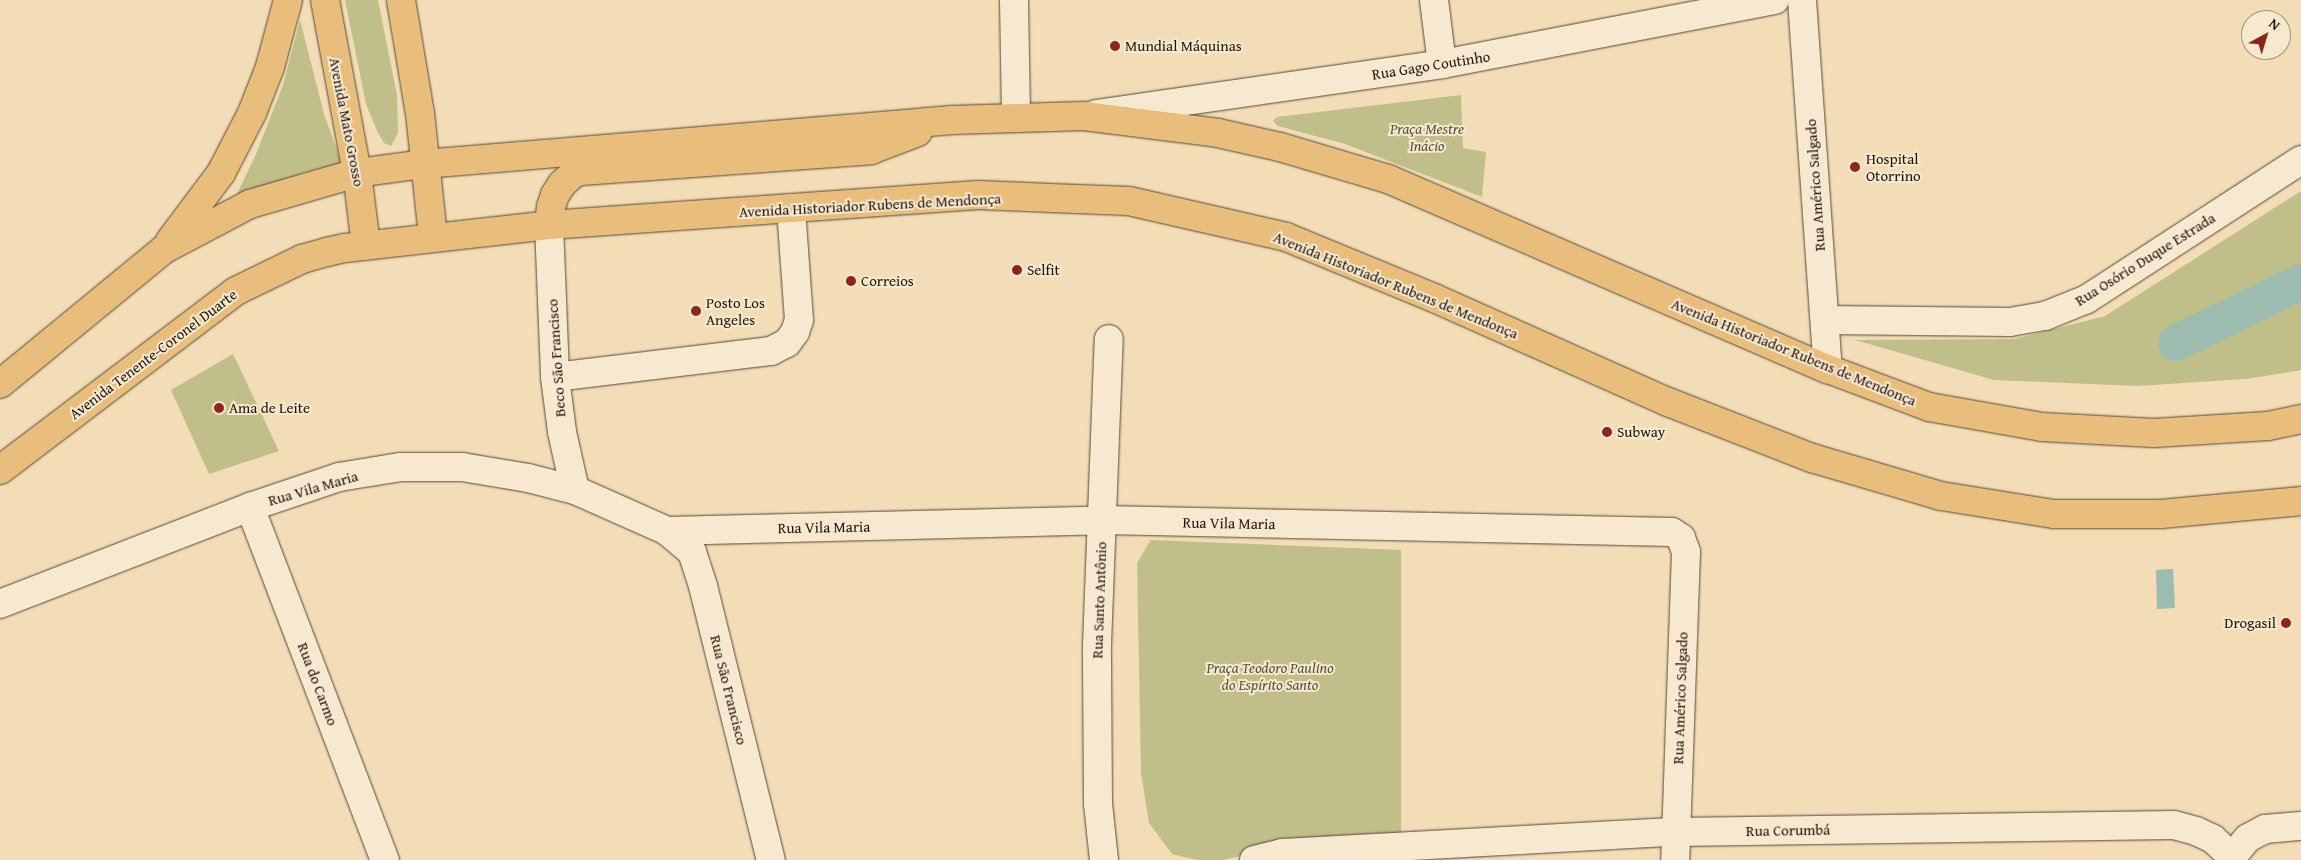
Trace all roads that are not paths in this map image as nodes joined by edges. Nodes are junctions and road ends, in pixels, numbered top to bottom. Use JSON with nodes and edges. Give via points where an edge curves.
{"nodes":[{"id":1,"x":288,"y":0,"type":"edge"},
{"id":2,"x":324,"y":0,"type":"edge"},
{"id":3,"x":402,"y":0,"type":"edge"},
{"id":4,"x":1014,"y":0,"type":"edge"},
{"id":5,"x":1434,"y":0,"type":"edge"},
{"id":6,"x":1775,"y":0,"type":"edge"},
{"id":7,"x":1802,"y":0,"type":"edge"},
{"id":8,"x":1442,"y":64,"type":"junction"},
{"id":9,"x":1084,"y":116,"type":"junction"},
{"id":10,"x":1016,"y":117,"type":"junction"},
{"id":11,"x":952,"y":120,"type":"junction"},
{"id":12,"x":2301,"y":160,"type":"edge"},
{"id":13,"x":424,"y":164,"type":"junction"},
{"id":14,"x":357,"y":173,"type":"junction"},
{"id":15,"x":791,"y":208,"type":"junction"},
{"id":16,"x":549,"y":225,"type":"junction"},
{"id":17,"x":434,"y":237,"type":"junction"},
{"id":18,"x":355,"y":246,"type":"junction"},
{"id":19,"x":163,"y":250,"type":"junction"},
{"id":20,"x":1825,"y":320,"type":"junction"},
{"id":21,"x":1109,"y":339,"type":"dead end"},
{"id":22,"x":1828,"y":369,"type":"junction"},
{"id":23,"x":555,"y":377,"type":"junction"},
{"id":24,"x":0,"y":384,"type":"edge"},
{"id":25,"x":2301,"y":419,"type":"edge"},
{"id":26,"x":0,"y":470,"type":"edge"},
{"id":27,"x":575,"y":490,"type":"junction"},
{"id":28,"x":2301,"y":501,"type":"edge"},
{"id":29,"x":250,"y":507,"type":"junction"},
{"id":30,"x":1102,"y":520,"type":"junction"},
{"id":31,"x":667,"y":532,"type":"junction"},
{"id":32,"x":1681,"y":538,"type":"joint"},
{"id":33,"x":0,"y":604,"type":"edge"},
{"id":34,"x":2301,"y":826,"type":"edge"},
{"id":35,"x":1676,"y":832,"type":"junction"},
{"id":36,"x":2232,"y":859,"type":"edge"},
{"id":37,"x":385,"y":860,"type":"edge"},
{"id":38,"x":771,"y":860,"type":"edge"},
{"id":39,"x":1104,"y":860,"type":"edge"},
{"id":40,"x":1254,"y":860,"type":"edge"},
{"id":41,"x":1675,"y":860,"type":"edge"}],
"edges":[{"from":1,"to":19,"type":"main road","via":[[270,67],[252,113],[221,173]]},
{"from":2,"to":14,"type":"main road","name":"Avenida Mato Grosso"},
{"from":3,"to":13,"type":"main road","via":[[420,114]]},
{"from":4,"to":10,"type":"street"},
{"from":5,"to":8,"type":"street"},
{"from":6,"to":8,"type":"street","name":"Rua Gago Coutinho"},
{"from":7,"to":20,"type":"street","name":"Rua Américo Salgado"},
{"from":8,"to":9,"type":"street","name":"Rua Gago Coutinho"},
{"from":9,"to":10,"type":"main road","name":"Avenida Historiador Rubens de Mendonça"},
{"from":9,"to":22,"type":"main road","name":"Avenida Historiador Rubens de Mendonça","via":[[1218,133],[1280,147],[1388,179]]},
{"from":10,"to":11,"type":"main road","name":"Avenida Historiador Rubens de Mendonça"},
{"from":11,"to":13,"type":"main road","name":"Avenida Historiador Rubens de Mendonça"},
{"from":11,"to":16,"type":"main road","via":[[870,150],[581,171],[573,174],[559,190],[551,207]]},
{"from":12,"to":20,"type":"street","name":"Rua Osório Duque Estrada","via":[[2087,299],[2045,316],[2010,322]]},
{"from":13,"to":14,"type":"main road","name":"Avenida Historiador Rubens de Mendonça"},
{"from":13,"to":17,"type":"main road"},
{"from":14,"to":18,"type":"main road","name":"Avenida Mato Grosso"},
{"from":14,"to":19,"type":"main road","via":[[250,204]]},
{"from":15,"to":16,"type":"main road","name":"Avenida Historiador Rubens de Mendonça"},
{"from":15,"to":23,"type":"street","via":[[799,320],[787,344],[771,352]]},
{"from":15,"to":28,"type":"main road","name":"Avenida Historiador Rubens de Mendonça","via":[[978,196],[1129,201],[1286,237],[1434,298],[1668,402],[1812,458],[1940,496],[2054,514],[2161,514]]},
{"from":16,"to":17,"type":"main road","name":"Avenida Historiador Rubens de Mendonça"},
{"from":16,"to":23,"type":"street","name":"Beco São Francisco"},
{"from":17,"to":18,"type":"main road","name":"Avenida Historiador Rubens de Mendonça"},
{"from":18,"to":26,"type":"main road","name":"Avenida Tenente-Coronel Duarte","via":[[302,259],[236,291]]},
{"from":19,"to":24,"type":"main road"},
{"from":20,"to":22,"type":"street","name":"Rua Américo Salgado"},
{"from":21,"to":30,"type":"street","name":"Rua Santo Antônio"},
{"from":22,"to":25,"type":"main road","name":"Avenida Historiador Rubens de Mendonça","via":[[1929,407],[2042,427],[2154,433],[2268,426]]},
{"from":23,"to":27,"type":"street","name":"Beco São Francisco","via":[[562,432]]},
{"from":27,"to":29,"type":"street","name":"Rua Vila Maria","via":[[462,467],[401,467],[339,477]]},
{"from":27,"to":31,"type":"street","name":"Rua Vila Maria"},
{"from":29,"to":33,"type":"street","name":"Rua Vila Maria"},
{"from":29,"to":37,"type":"street","name":"Rua do Carmo"},
{"from":30,"to":31,"type":"street","name":"Rua Vila Maria"},
{"from":30,"to":32,"type":"street","name":"Rua Vila Maria","via":[[1667,531]]},
{"from":30,"to":39,"type":"street","name":"Rua Santo Antônio","via":[[1097,645],[1098,794]]},
{"from":31,"to":38,"type":"street","name":"Rua São Francisco","via":[[692,552],[697,564]]},
{"from":32,"to":35,"type":"street","name":"Rua Américo Salgado","via":[[1686,552]]},
{"from":34,"to":36,"type":"street","name":"Rua Corumbá","via":[[2265,829],[2248,838]]},
{"from":35,"to":36,"type":"street","name":"Rua Corumbá","via":[[2174,825],[2213,838]]},
{"from":35,"to":40,"type":"street","name":"Rua Corumbá","via":[[1282,853]]},
{"from":35,"to":41,"type":"street","name":"Rua Américo Salgado"}]}
